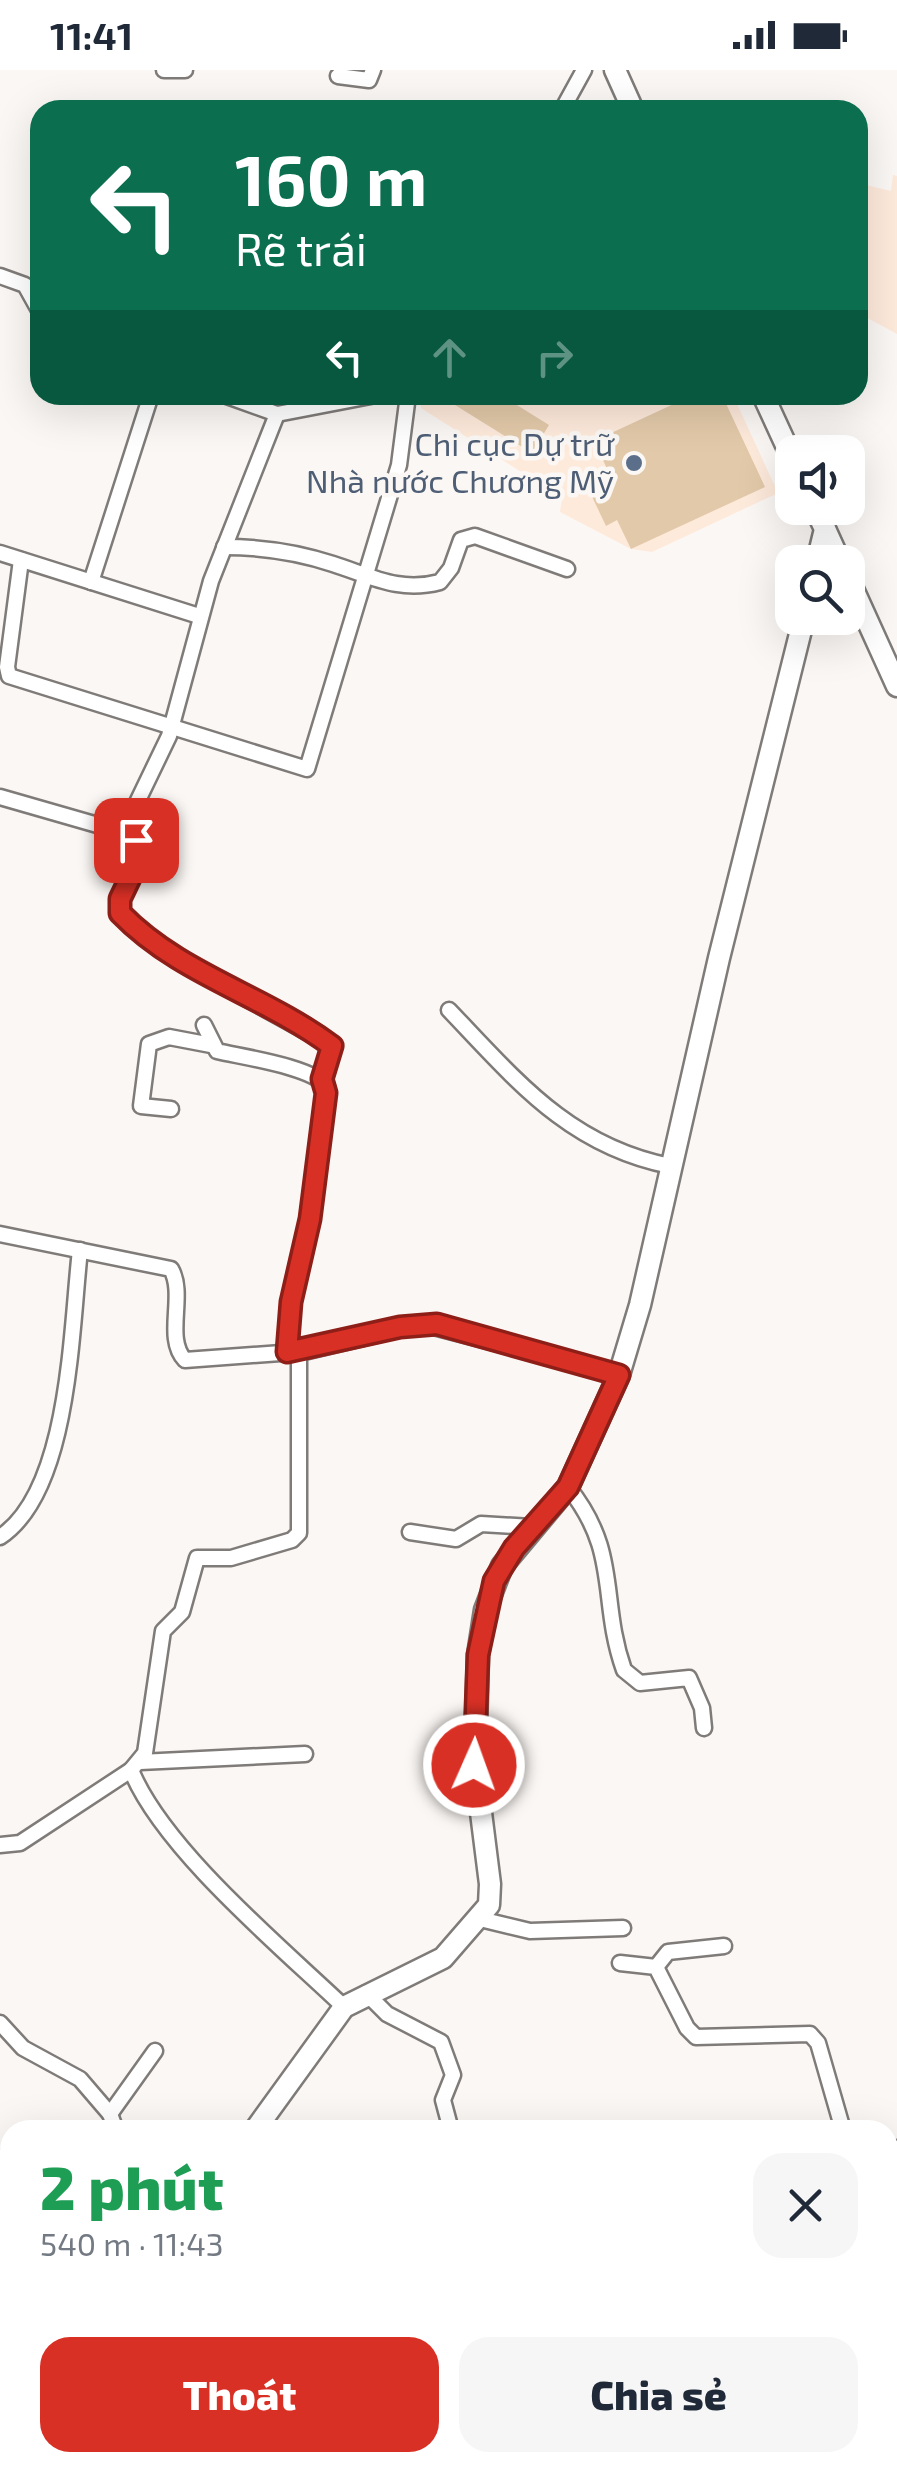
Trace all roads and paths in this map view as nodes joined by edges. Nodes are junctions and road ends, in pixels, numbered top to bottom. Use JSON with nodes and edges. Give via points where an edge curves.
{"nodes":[{"id":1,"x":164,"y":70,"type":"edge"},
{"id":2,"x":185,"y":70,"type":"edge"},
{"id":3,"x":374,"y":70,"type":"edge"},
{"id":4,"x":584,"y":70,"type":"edge"},
{"id":5,"x":615,"y":70,"type":"edge"},
{"id":6,"x":338,"y":76,"type":"dead end"},
{"id":7,"x":568,"y":100,"type":"edge"},
{"id":8,"x":628,"y":100,"type":"edge"},
{"id":9,"x":0,"y":276,"type":"edge"},
{"id":10,"x":30,"y":294,"type":"edge"},
{"id":11,"x":148,"y":405,"type":"edge"},
{"id":12,"x":252,"y":405,"type":"edge"},
{"id":13,"x":298,"y":405,"type":"edge"},
{"id":14,"x":326,"y":405,"type":"edge"},
{"id":15,"x":407,"y":405,"type":"edge"},
{"id":16,"x":768,"y":405,"type":"edge"},
{"id":17,"x":296,"y":411,"type":"junction"},
{"id":18,"x":278,"y":414,"type":"junction"},
{"id":19,"x":781,"y":435,"type":"edge"},
{"id":20,"x":823,"y":525,"type":"edge"},
{"id":21,"x":825,"y":529,"type":"junction"},
{"id":22,"x":821,"y":545,"type":"edge"},
{"id":23,"x":832,"y":545,"type":"edge"},
{"id":24,"x":224,"y":547,"type":"junction"},
{"id":25,"x":0,"y":553,"type":"edge"},
{"id":26,"x":21,"y":560,"type":"junction"},
{"id":27,"x":567,"y":569,"type":"dead end"},
{"id":28,"x":364,"y":578,"type":"junction"},
{"id":29,"x":91,"y":582,"type":"junction"},
{"id":30,"x":865,"y":615,"type":"edge"},
{"id":31,"x":199,"y":616,"type":"junction"},
{"id":32,"x":800,"y":635,"type":"edge"},
{"id":33,"x":897,"y":686,"type":"edge"},
{"id":34,"x":171,"y":728,"type":"junction"},
{"id":35,"x":0,"y":797,"type":"edge"},
{"id":36,"x":118,"y":824,"type":"junction"},
{"id":37,"x":449,"y":1010,"type":"dead end"},
{"id":38,"x":204,"y":1025,"type":"dead end"},
{"id":39,"x":211,"y":1045,"type":"junction"},
{"id":40,"x":322,"y":1079,"type":"junction"},
{"id":41,"x":171,"y":1108,"type":"dead end"},
{"id":42,"x":670,"y":1166,"type":"junction"},
{"id":43,"x":0,"y":1234,"type":"edge"},
{"id":44,"x":80,"y":1250,"type":"junction"},
{"id":45,"x":293,"y":1352,"type":"junction"},
{"id":46,"x":619,"y":1375,"type":"junction"},
{"id":47,"x":568,"y":1487,"type":"junction"},
{"id":48,"x":532,"y":1527,"type":"junction"},
{"id":49,"x":410,"y":1532,"type":"dead end"},
{"id":50,"x":0,"y":1538,"type":"edge"},
{"id":51,"x":704,"y":1728,"type":"dead end"},
{"id":52,"x":305,"y":1754,"type":"dead end"},
{"id":53,"x":136,"y":1766,"type":"junction"},
{"id":54,"x":0,"y":1845,"type":"edge"},
{"id":55,"x":480,"y":1919,"type":"junction"},
{"id":56,"x":623,"y":1928,"type":"dead end"},
{"id":57,"x":724,"y":1946,"type":"dead end"},
{"id":58,"x":620,"y":1963,"type":"dead end"},
{"id":59,"x":656,"y":1967,"type":"junction"},
{"id":60,"x":366,"y":1993,"type":"junction"},
{"id":61,"x":344,"y":2007,"type":"junction"},
{"id":62,"x":0,"y":2022,"type":"edge"},
{"id":63,"x":155,"y":2051,"type":"dead end"},
{"id":64,"x":110,"y":2114,"type":"junction"},
{"id":65,"x":112,"y":2120,"type":"edge"},
{"id":66,"x":262,"y":2120,"type":"edge"},
{"id":67,"x":448,"y":2120,"type":"edge"},
{"id":68,"x":839,"y":2120,"type":"edge"}],
"edges":[{"from":1,"to":2,"type":"street"},
{"from":3,"to":6,"type":"street","via":[[368,80]]},
{"from":4,"to":7,"type":"street"},
{"from":5,"to":8,"type":"main road"},
{"from":9,"to":10,"type":"street","via":[[25,285]]},
{"from":11,"to":29,"type":"street"},
{"from":12,"to":18,"type":"street"},
{"from":13,"to":17,"type":"street"},
{"from":14,"to":17,"type":"street"},
{"from":15,"to":28,"type":"street","via":[[399,464]]},
{"from":16,"to":19,"type":"main road"},
{"from":17,"to":18,"type":"street"},
{"from":18,"to":24,"type":"street"},
{"from":20,"to":21,"type":"main road"},
{"from":21,"to":22,"type":"main road"},
{"from":21,"to":23,"type":"main road"},
{"from":24,"to":28,"type":"street","via":[[260,546]]},
{"from":24,"to":31,"type":"street"},
{"from":25,"to":26,"type":"street"},
{"from":26,"to":29,"type":"street"},
{"from":26,"to":34,"type":"street","via":[[9,676]]},
{"from":27,"to":28,"type":"street","via":[[475,536],[461,540],[440,582]]},
{"from":28,"to":34,"type":"street","via":[[307,770]]},
{"from":29,"to":31,"type":"street"},
{"from":30,"to":33,"type":"main road"},
{"from":31,"to":34,"type":"street"},
{"from":32,"to":42,"type":"main road"},
{"from":34,"to":36,"type":"street","via":[[152,779],[130,817]]},
{"from":35,"to":36,"type":"street","via":[[101,826]]},
{"from":36,"to":40,"type":"street","via":[[142,853],[120,913],[180,962],[332,1046]]},
{"from":37,"to":42,"type":"street","via":[[543,1108],[606,1145]]},
{"from":38,"to":39,"type":"street"},
{"from":39,"to":40,"type":"street"},
{"from":39,"to":41,"type":"street","via":[[168,1037],[148,1044],[141,1106]]},
{"from":40,"to":45,"type":"street","via":[[326,1093],[310,1219],[291,1302]]},
{"from":42,"to":46,"type":"main road"},
{"from":43,"to":44,"type":"street"},
{"from":44,"to":45,"type":"street","via":[[171,1269],[177,1279],[178,1348],[185,1360]]},
{"from":44,"to":50,"type":"street","via":[[48,1462],[31,1508]]},
{"from":45,"to":46,"type":"street","via":[[437,1324]]},
{"from":45,"to":53,"type":"street","via":[[299,1533],[231,1558],[197,1558],[182,1612],[163,1631],[145,1753]]},
{"from":46,"to":47,"type":"main road"},
{"from":47,"to":48,"type":"main road"},
{"from":47,"to":51,"type":"street","via":[[591,1515],[608,1563],[624,1670],[640,1683],[690,1678]]},
{"from":48,"to":49,"type":"street","via":[[481,1524],[456,1539]]},
{"from":48,"to":55,"type":"main road","via":[[494,1581],[478,1655],[474,1765],[490,1884]]},
{"from":52,"to":53,"type":"street"},
{"from":53,"to":54,"type":"street","via":[[20,1842]]},
{"from":53,"to":61,"type":"street","via":[[194,1858]]},
{"from":55,"to":56,"type":"street","via":[[530,1931]]},
{"from":55,"to":60,"type":"main road","via":[[443,1958]]},
{"from":57,"to":59,"type":"street","via":[[668,1952]]},
{"from":58,"to":59,"type":"street"},
{"from":59,"to":68,"type":"street","via":[[696,2037],[810,2034]]},
{"from":60,"to":61,"type":"main road"},
{"from":60,"to":67,"type":"street","via":[[387,2014],[441,2042],[453,2075],[442,2100]]},
{"from":61,"to":66,"type":"main road"},
{"from":62,"to":64,"type":"street","via":[[22,2048],[80,2078]]},
{"from":63,"to":64,"type":"street"},
{"from":64,"to":65,"type":"street"}]}
